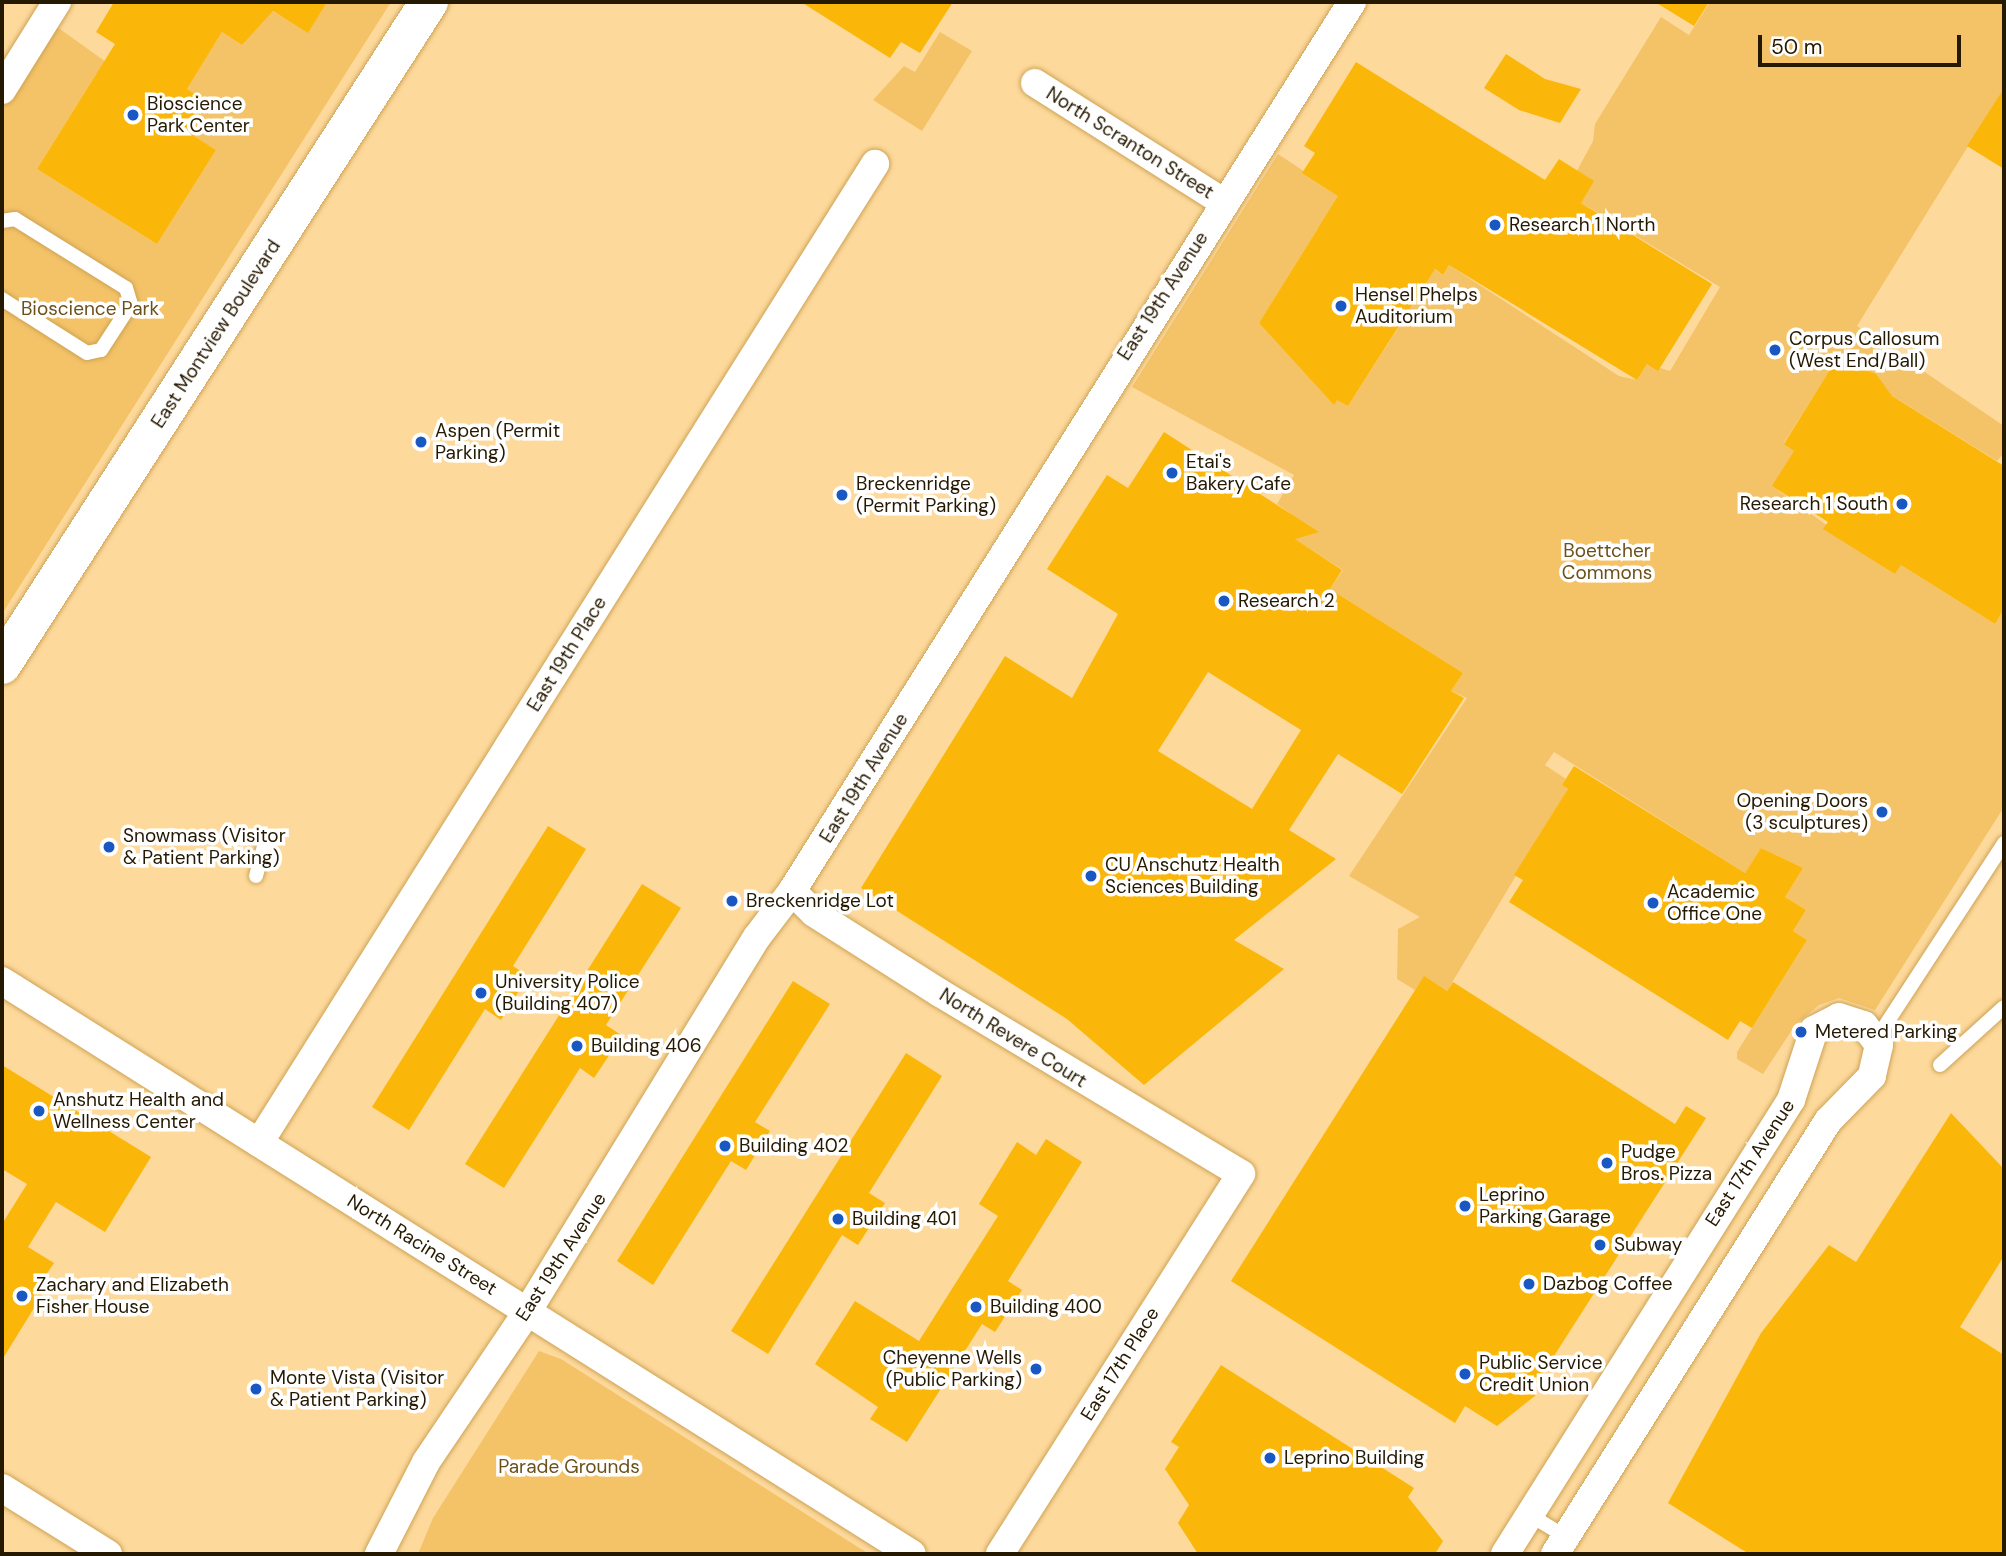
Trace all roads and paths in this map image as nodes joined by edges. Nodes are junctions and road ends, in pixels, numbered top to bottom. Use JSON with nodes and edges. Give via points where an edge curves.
{"nodes":[{"id":1,"x":57,"y":2,"type":"edge"},
{"id":2,"x":429,"y":2,"type":"edge"},
{"id":3,"x":1352,"y":2,"type":"edge"},
{"id":4,"x":1035,"y":83,"type":"dead end"},
{"id":5,"x":2,"y":90,"type":"edge"},
{"id":6,"x":875,"y":164,"type":"dead end"},
{"id":7,"x":1226,"y":203,"type":"junction"},
{"id":8,"x":2,"y":221,"type":"edge"},
{"id":9,"x":2,"y":299,"type":"edge"},
{"id":10,"x":2,"y":665,"type":"edge"},
{"id":11,"x":266,"y":839,"type":"dead end"},
{"id":12,"x":2004,"y":843,"type":"edge"},
{"id":13,"x":257,"y":876,"type":"dead end"},
{"id":14,"x":792,"y":891,"type":"junction"},
{"id":15,"x":2,"y":981,"type":"edge"},
{"id":16,"x":2004,"y":1007,"type":"edge"},
{"id":17,"x":1877,"y":1038,"type":"junction"},
{"id":18,"x":1940,"y":1065,"type":"dead end"},
{"id":19,"x":258,"y":1143,"type":"junction"},
{"id":20,"x":1241,"y":1174,"type":"joint"},
{"id":21,"x":527,"y":1312,"type":"junction"},
{"id":22,"x":2,"y":1488,"type":"edge"},
{"id":23,"x":1530,"y":1515,"type":"junction"},
{"id":24,"x":1560,"y":1546,"type":"edge"},
{"id":25,"x":108,"y":1554,"type":"edge"},
{"id":26,"x":379,"y":1554,"type":"edge"},
{"id":27,"x":912,"y":1554,"type":"edge"},
{"id":28,"x":1000,"y":1554,"type":"edge"},
{"id":29,"x":1505,"y":1554,"type":"edge"}],
"edges":[{"from":1,"to":5,"type":"street"},
{"from":2,"to":10,"type":"street","name":"East Montview Boulevard"},
{"from":3,"to":7,"type":"street","name":"East 19th Avenue"},
{"from":4,"to":7,"type":"street","name":"North Scranton Street"},
{"from":6,"to":19,"type":"street","name":"East 19th Place"},
{"from":7,"to":14,"type":"street","name":"East 19th Avenue"},
{"from":8,"to":9,"type":"lane","via":[[15,219],[126,288],[131,304],[102,350],[88,353]]},
{"from":11,"to":13,"type":"lane"},
{"from":12,"to":17,"type":"lane"},
{"from":14,"to":20,"type":"street","name":"North Revere Court","via":[[814,913],[940,993]]},
{"from":14,"to":21,"type":"street","name":"East 19th Avenue","via":[[757,937]]},
{"from":15,"to":19,"type":"street","name":"North Racine Street"},
{"from":16,"to":18,"type":"lane"},
{"from":17,"to":23,"type":"street","name":"East 17th Avenue","via":[[1845,1018],[1814,1030],[1791,1100]]},
{"from":17,"to":24,"type":"street","via":[[1880,1056],[1869,1082],[1822,1131]]},
{"from":19,"to":21,"type":"street","name":"North Racine Street"},
{"from":20,"to":28,"type":"street","name":"East 17th Place"},
{"from":21,"to":26,"type":"street","name":"East 19th Avenue","via":[[426,1462]]},
{"from":21,"to":27,"type":"street","name":"North Racine Street"},
{"from":22,"to":25,"type":"street"},
{"from":23,"to":24,"type":"lane"},
{"from":23,"to":29,"type":"street","name":"East 17th Avenue"}]}
